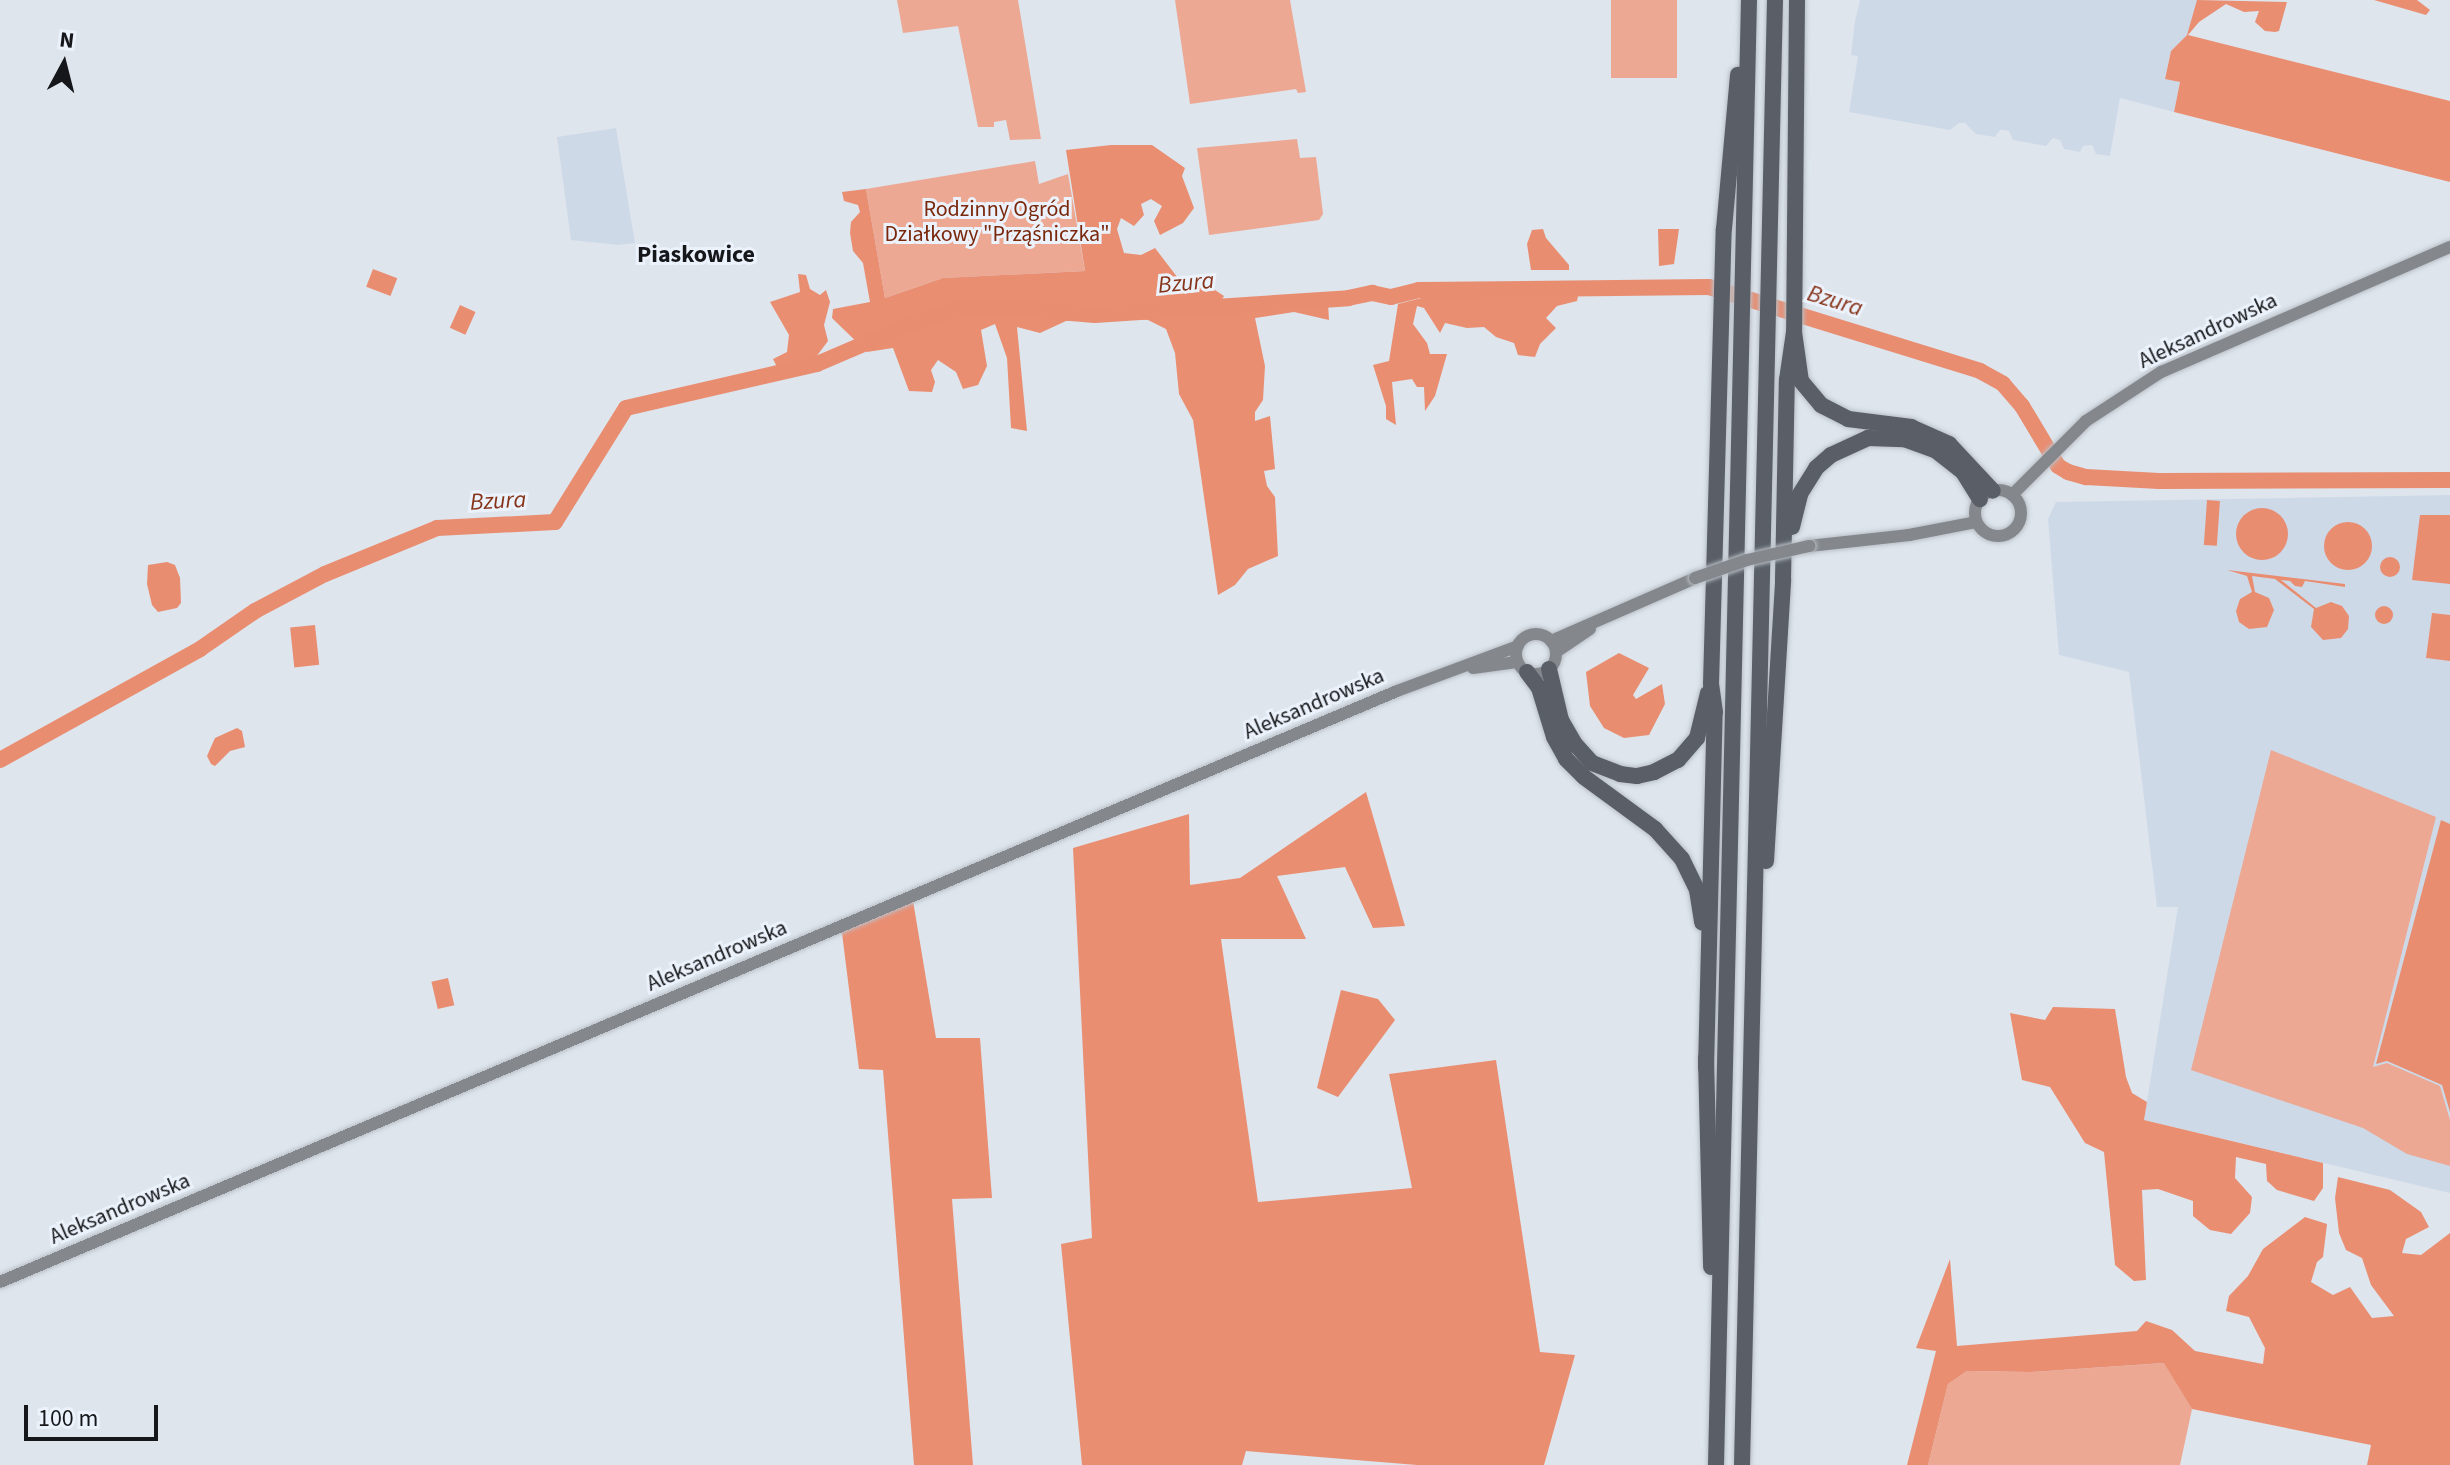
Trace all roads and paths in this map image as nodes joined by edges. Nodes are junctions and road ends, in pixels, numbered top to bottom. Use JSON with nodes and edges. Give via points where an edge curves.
{"nodes":[{"id":1,"x":1775,"y":0,"type":"edge"},
{"id":2,"x":1797,"y":0,"type":"edge"},
{"id":3,"x":1749,"y":8,"type":"edge"},
{"id":4,"x":1741,"y":116,"type":"junction"},
{"id":5,"x":2450,"y":247,"type":"edge"},
{"id":6,"x":1794,"y":332,"type":"junction"},
{"id":7,"x":1986,"y":495,"type":"junction"},
{"id":8,"x":2012,"y":495,"type":"junction"},
{"id":9,"x":1976,"y":522,"type":"junction"},
{"id":10,"x":1783,"y":580,"type":"junction"},
{"id":11,"x":1518,"y":646,"type":"junction"},
{"id":12,"x":1554,"y":646,"type":"junction"},
{"id":13,"x":1522,"y":667,"type":"junction"},
{"id":14,"x":1549,"y":669,"type":"junction"},
{"id":15,"x":1450,"y":671,"type":"junction"},
{"id":16,"x":1711,"y":684,"type":"junction"},
{"id":17,"x":1754,"y":976,"type":"junction"},
{"id":18,"x":1706,"y":1068,"type":"junction"},
{"id":19,"x":0,"y":1282,"type":"edge"},
{"id":20,"x":1719,"y":1395,"type":"junction"},
{"id":21,"x":1716,"y":1465,"type":"edge"},
{"id":22,"x":1742,"y":1465,"type":"edge"}],
"edges":[{"from":1,"to":17,"type":"highway"},
{"from":2,"to":6,"type":"highway"},
{"from":3,"to":4,"type":"highway"},
{"from":4,"to":16,"type":"highway","via":[[1723,274]]},
{"from":4,"to":20,"type":"highway","via":[[1744,281]]},
{"from":5,"to":8,"type":"main road","name":"Aleksandrowska","via":[[2179,362],[2125,393],[2073,433]]},
{"from":6,"to":7,"type":"highway","via":[[1801,381],[1821,405],[1848,419],[1911,427],[1938,438],[1958,450]]},
{"from":6,"to":10,"type":"highway","via":[[1787,380]]},
{"from":7,"to":8,"type":"main road"},
{"from":7,"to":9,"type":"main road"},
{"from":7,"to":10,"type":"highway","via":[[1955,465],[1919,443],[1887,437],[1850,444],[1816,468],[1800,494]]},
{"from":8,"to":9,"type":"main road","via":[[2021,515],[2009,534],[1990,535]]},
{"from":9,"to":12,"type":"main road","bridge":true,"via":[[1747,560],[1695,578]]},
{"from":10,"to":17,"type":"highway","via":[[1770,818]]},
{"from":11,"to":12,"type":"main road","via":[[1533,634]]},
{"from":11,"to":13,"type":"main road"},
{"from":11,"to":15,"type":"main road","name":"Aleksandrowska"},
{"from":12,"to":14,"type":"main road"},
{"from":13,"to":14,"type":"main road","via":[[1538,674]]},
{"from":13,"to":15,"type":"main road","name":"Aleksandrowska"},
{"from":13,"to":18,"type":"highway","via":[[1539,688],[1566,759],[1655,829],[1690,873],[1702,920]]},
{"from":14,"to":16,"type":"highway","via":[[1561,720],[1575,744],[1607,771],[1637,776],[1678,760],[1697,738]]},
{"from":15,"to":19,"type":"main road","name":"Aleksandrowska"},
{"from":16,"to":18,"type":"highway","via":[[1715,712]]},
{"from":17,"to":22,"type":"highway"},
{"from":18,"to":20,"type":"highway"},
{"from":20,"to":21,"type":"highway"}]}
